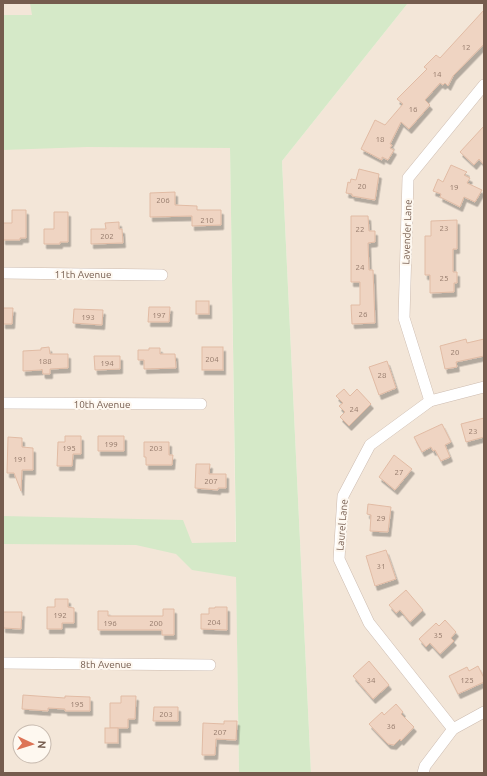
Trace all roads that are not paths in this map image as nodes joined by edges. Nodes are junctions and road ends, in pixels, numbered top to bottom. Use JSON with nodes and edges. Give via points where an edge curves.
{"nodes":[{"id":1,"x":484,"y":85,"type":"edge"},
{"id":2,"x":3,"y":273,"type":"edge"},
{"id":3,"x":162,"y":275,"type":"dead end"},
{"id":4,"x":484,"y":387,"type":"edge"},
{"id":5,"x":430,"y":401,"type":"junction"},
{"id":6,"x":3,"y":404,"type":"edge"},
{"id":7,"x":201,"y":404,"type":"dead end"},
{"id":8,"x":3,"y":663,"type":"edge"},
{"id":9,"x":210,"y":665,"type":"dead end"},
{"id":10,"x":484,"y":712,"type":"edge"},
{"id":11,"x":453,"y":729,"type":"junction"},
{"id":12,"x":423,"y":773,"type":"edge"}],
"edges":[{"from":1,"to":5,"type":"street","name":"Lavender Lane","via":[[408,178],[404,318]]},
{"from":2,"to":3,"type":"street","name":"11th Avenue"},
{"from":4,"to":5,"type":"street","name":"Laurel Lane"},
{"from":5,"to":11,"type":"street","name":"Laurel Lane","via":[[370,445],[343,496],[339,559],[369,623]]},
{"from":6,"to":7,"type":"street","name":"10th Avenue"},
{"from":8,"to":9,"type":"street","name":"8th Avenue"},
{"from":10,"to":11,"type":"street"},
{"from":11,"to":12,"type":"street"}]}
